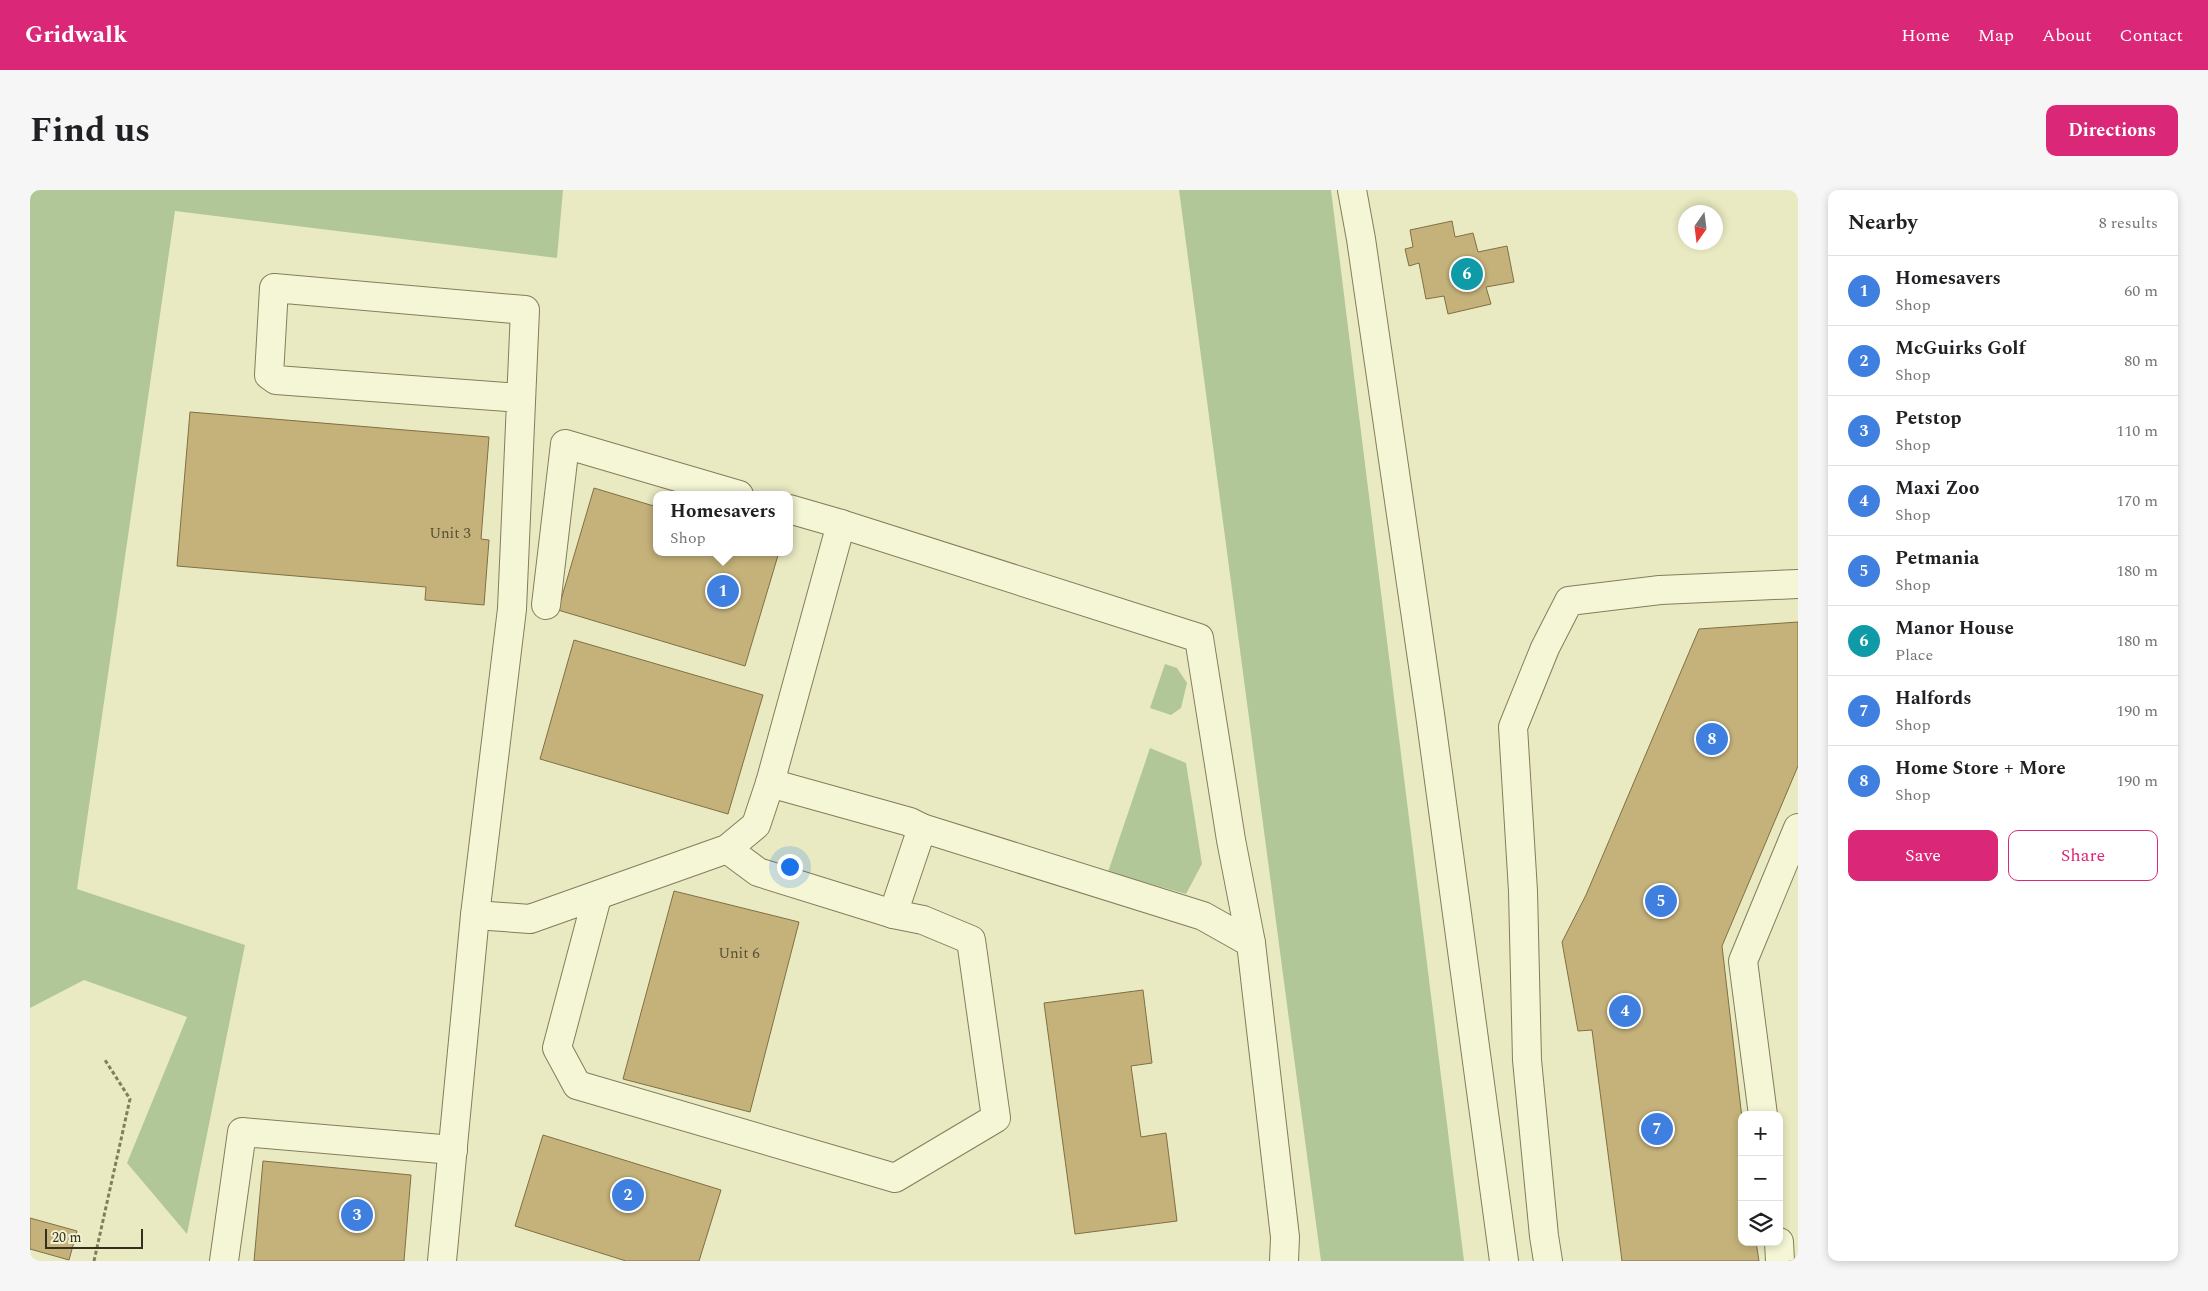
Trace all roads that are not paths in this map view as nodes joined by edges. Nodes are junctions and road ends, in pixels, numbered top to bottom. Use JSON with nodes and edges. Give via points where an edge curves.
{"nodes":[{"id":1,"x":1352,"y":190,"type":"edge"},
{"id":2,"x":521,"y":398,"type":"junction"},
{"id":3,"x":725,"y":491,"type":"edge"},
{"id":4,"x":793,"y":510,"type":"edge"},
{"id":5,"x":841,"y":524,"type":"junction"},
{"id":6,"x":1798,"y":584,"type":"edge"},
{"id":7,"x":546,"y":605,"type":"dead end"},
{"id":8,"x":770,"y":783,"type":"junction"},
{"id":9,"x":922,"y":828,"type":"junction"},
{"id":10,"x":1798,"y":828,"type":"edge"},
{"id":11,"x":727,"y":849,"type":"junction"},
{"id":12,"x":597,"y":897,"type":"junction"},
{"id":13,"x":893,"y":914,"type":"junction"},
{"id":14,"x":475,"y":915,"type":"junction"},
{"id":15,"x":1251,"y":943,"type":"junction"},
{"id":16,"x":1762,"y":1111,"type":"edge"},
{"id":17,"x":452,"y":1150,"type":"junction"},
{"id":18,"x":1778,"y":1246,"type":"edge"},
{"id":19,"x":224,"y":1261,"type":"edge"},
{"id":20,"x":442,"y":1261,"type":"edge"},
{"id":21,"x":1284,"y":1261,"type":"edge"},
{"id":22,"x":1504,"y":1261,"type":"edge"},
{"id":23,"x":1548,"y":1261,"type":"edge"},
{"id":24,"x":1780,"y":1261,"type":"edge"}],
"edges":[{"from":1,"to":22,"type":"lane","via":[[1429,704]]},
{"from":2,"to":2,"type":"lane","via":[[276,380],[269,375],[274,288],[525,310]]},
{"from":2,"to":14,"type":"lane","via":[[512,609]]},
{"from":3,"to":7,"type":"lane","via":[[566,444]]},
{"from":4,"to":5,"type":"lane"},
{"from":5,"to":8,"type":"lane"},
{"from":5,"to":15,"type":"lane","via":[[1199,638]]},
{"from":6,"to":23,"type":"lane","via":[[1660,590],[1569,601],[1544,648],[1513,727],[1523,891],[1527,1060]]},
{"from":8,"to":9,"type":"lane"},
{"from":8,"to":11,"type":"lane","via":[[756,825]]},
{"from":9,"to":13,"type":"lane"},
{"from":9,"to":15,"type":"lane","via":[[1203,916]]},
{"from":10,"to":16,"type":"lane","via":[[1743,961]]},
{"from":11,"to":12,"type":"lane"},
{"from":11,"to":13,"type":"lane","via":[[758,872]]},
{"from":12,"to":13,"type":"lane","via":[[557,1048],[577,1085],[895,1178],[996,1118],[971,940],[923,920]]},
{"from":12,"to":14,"type":"lane","via":[[530,919]]},
{"from":14,"to":17,"type":"lane"},
{"from":15,"to":21,"type":"lane","via":[[1284,1227]]},
{"from":17,"to":19,"type":"lane","via":[[242,1132]]},
{"from":17,"to":20,"type":"lane"},
{"from":18,"to":24,"type":"lane"}]}
